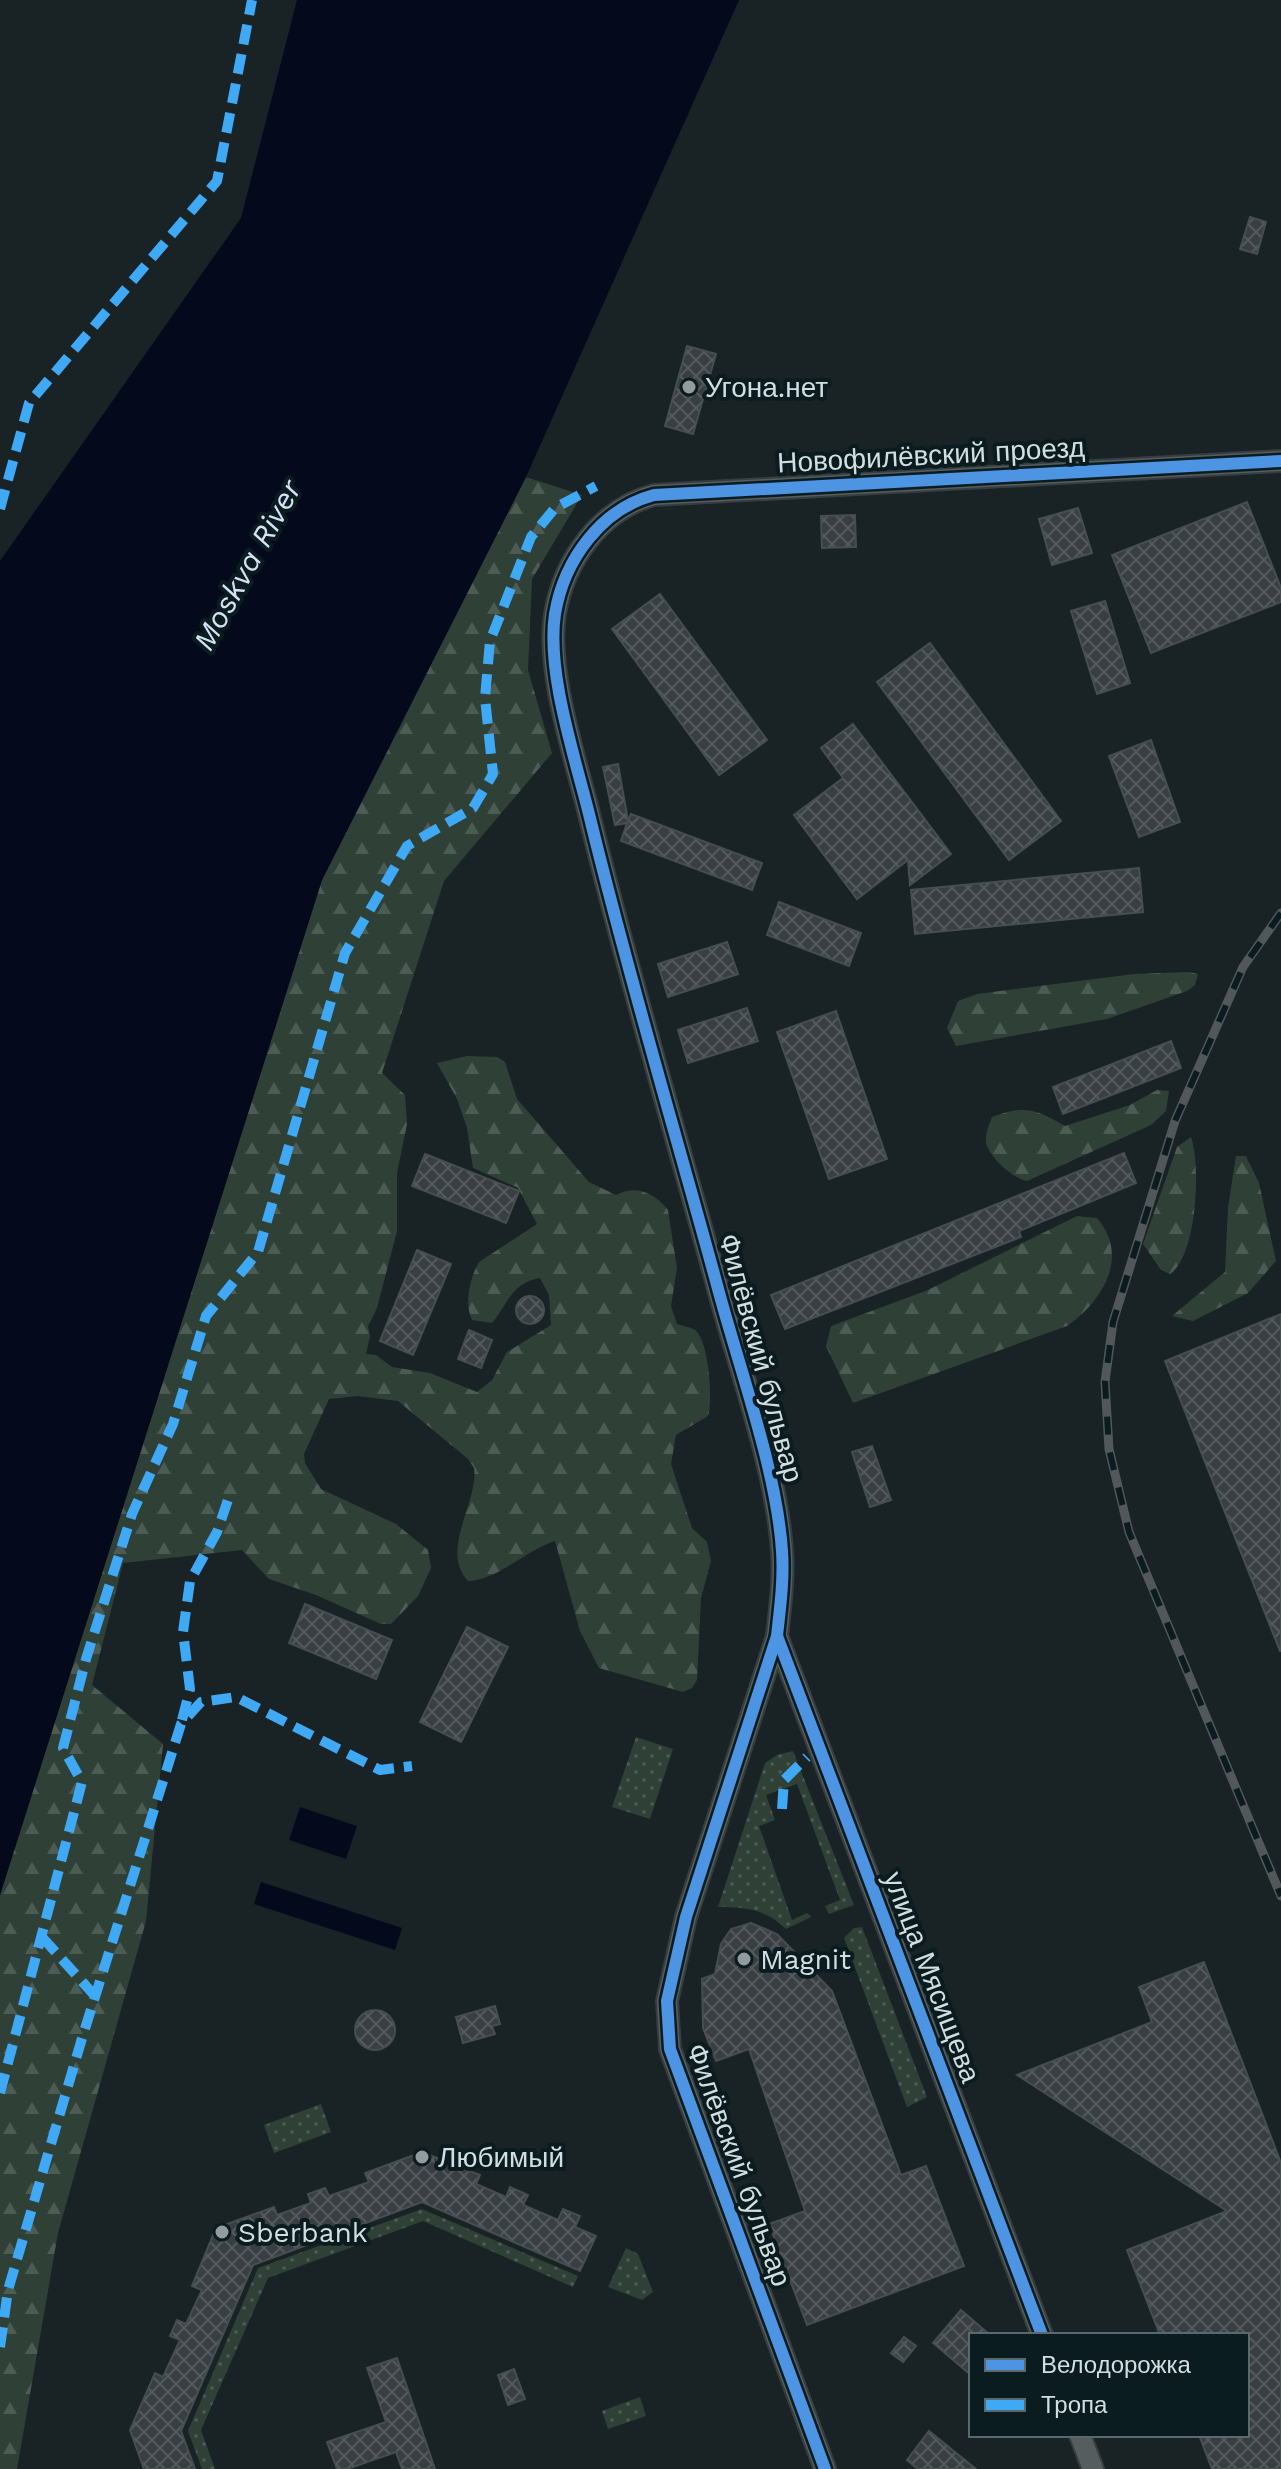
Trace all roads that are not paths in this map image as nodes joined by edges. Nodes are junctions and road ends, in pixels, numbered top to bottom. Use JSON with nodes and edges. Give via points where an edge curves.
{"nodes":[{"id":1,"x":1281,"y":461,"type":"edge"},
{"id":2,"x":593,"y":529,"type":"joint"},
{"id":3,"x":777,"y":1636,"type":"junction"},
{"id":4,"x":1041,"y":2333,"type":"edge"},
{"id":5,"x":1081,"y":2437,"type":"edge"},
{"id":6,"x":825,"y":2469,"type":"edge"},
{"id":7,"x":1093,"y":2469,"type":"edge"}],
"edges":[{"from":1,"to":2,"type":"street","name":"Новофилёвский проезд","via":[[680,491],[629,501]]},
{"from":2,"to":3,"type":"street","name":"Филёвский бульвар","via":[[568,574],[555,615],[557,680],[612,910],[776,1510],[783,1585]]},
{"from":3,"to":4,"type":"street","name":"улица Мясищева"},
{"from":3,"to":6,"type":"street","name":"Филёвский бульвар","via":[[686,1917],[666,2021],[677,2075]]},
{"from":5,"to":7,"type":"street"}]}
